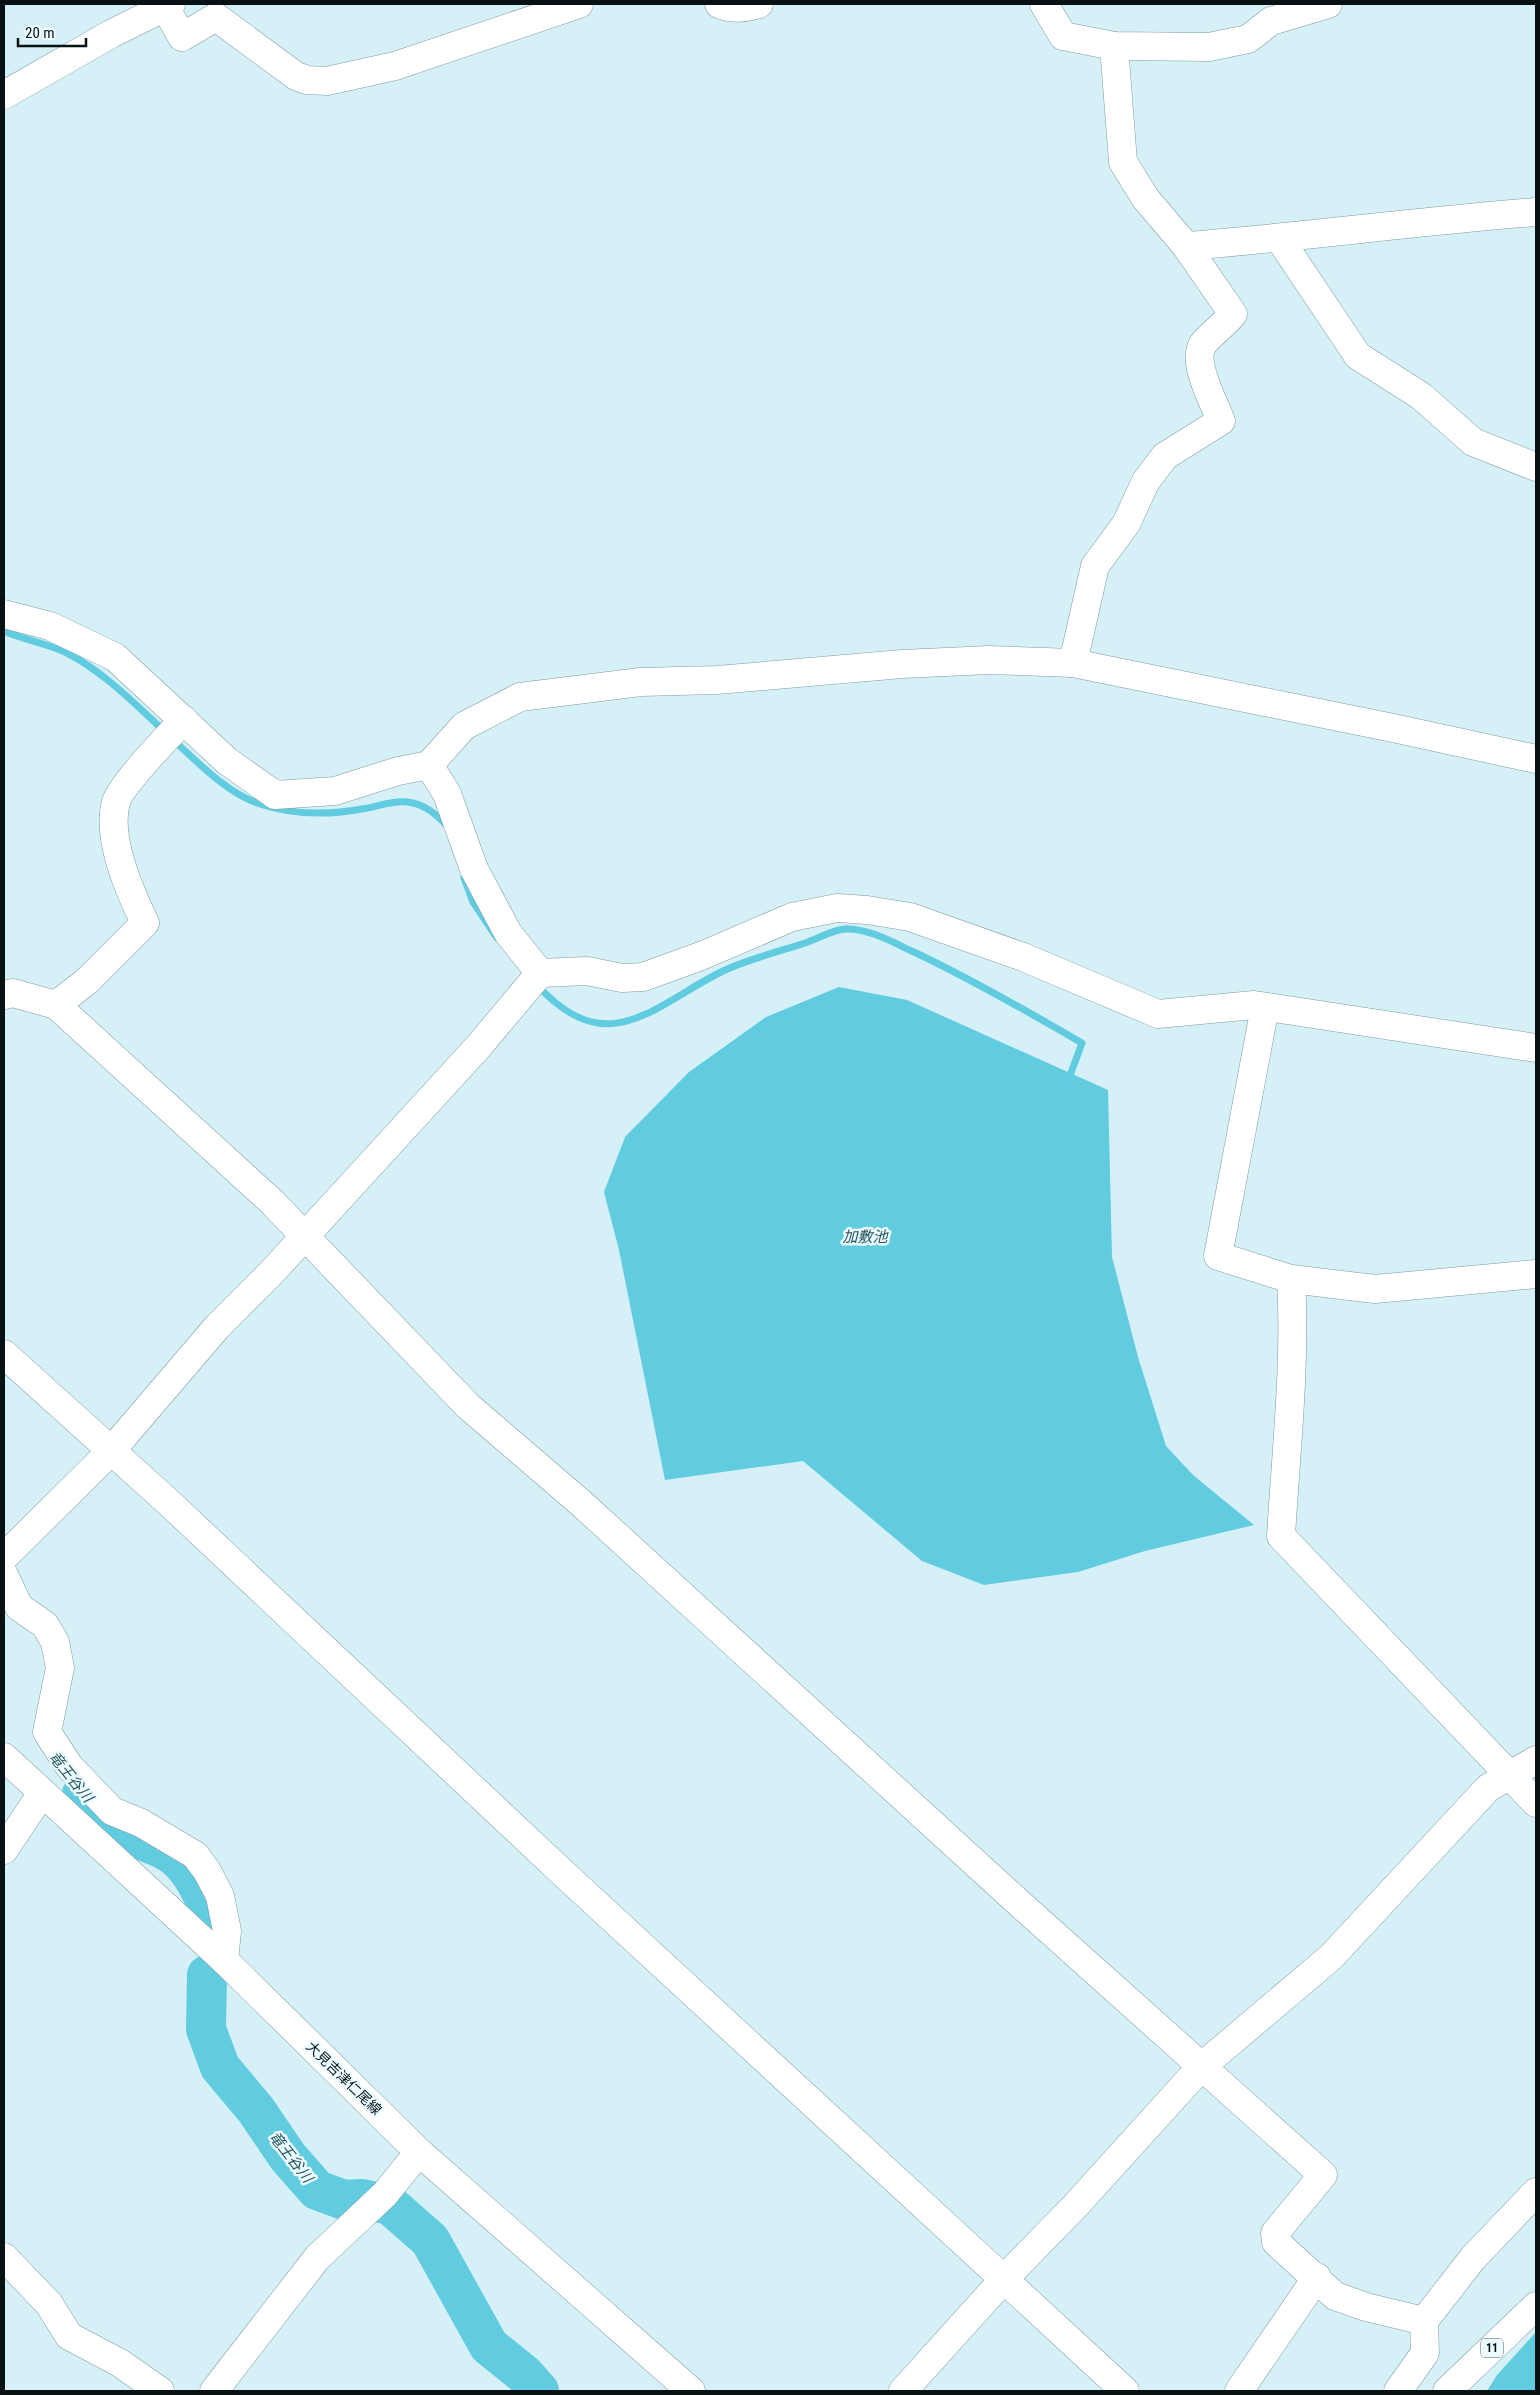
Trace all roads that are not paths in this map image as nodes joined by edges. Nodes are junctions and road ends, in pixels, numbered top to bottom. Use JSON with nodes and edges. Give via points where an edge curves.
{"nodes":[{"id":1,"x":579,"y":4,"type":"edge"},
{"id":2,"x":719,"y":4,"type":"edge"},
{"id":3,"x":759,"y":4,"type":"edge"},
{"id":4,"x":1044,"y":4,"type":"edge"},
{"id":5,"x":1328,"y":4,"type":"edge"},
{"id":6,"x":168,"y":6,"type":"edge"},
{"id":7,"x":1114,"y":46,"type":"junction"},
{"id":8,"x":4,"y":95,"type":"edge"},
{"id":9,"x":1536,"y":212,"type":"edge"},
{"id":10,"x":1280,"y":238,"type":"junction"},
{"id":11,"x":1186,"y":246,"type":"junction"},
{"id":12,"x":1536,"y":467,"type":"edge"},
{"id":13,"x":4,"y":614,"type":"edge"},
{"id":14,"x":1073,"y":663,"type":"junction"},
{"id":15,"x":174,"y":730,"type":"junction"},
{"id":16,"x":1536,"y":760,"type":"edge"},
{"id":17,"x":429,"y":765,"type":"junction"},
{"id":18,"x":540,"y":973,"type":"junction"},
{"id":19,"x":4,"y":995,"type":"edge"},
{"id":20,"x":56,"y":1005,"type":"junction"},
{"id":21,"x":1265,"y":1008,"type":"junction"},
{"id":22,"x":1536,"y":1048,"type":"edge"},
{"id":23,"x":304,"y":1236,"type":"junction"},
{"id":24,"x":1536,"y":1274,"type":"edge"},
{"id":25,"x":1291,"y":1279,"type":"junction"},
{"id":26,"x":4,"y":1354,"type":"edge"},
{"id":27,"x":111,"y":1451,"type":"junction"},
{"id":28,"x":4,"y":1557,"type":"edge"},
{"id":29,"x":4,"y":1576,"type":"edge"},
{"id":30,"x":4,"y":1757,"type":"edge"},
{"id":31,"x":1536,"y":1760,"type":"edge"},
{"id":32,"x":1509,"y":1774,"type":"junction"},
{"id":33,"x":42,"y":1793,"type":"junction"},
{"id":34,"x":1536,"y":1803,"type":"edge"},
{"id":35,"x":4,"y":1850,"type":"edge"},
{"id":36,"x":224,"y":1960,"type":"junction"},
{"id":37,"x":1201,"y":2067,"type":"junction"},
{"id":38,"x":419,"y":2152,"type":"junction"},
{"id":39,"x":1536,"y":2192,"type":"edge"},
{"id":40,"x":4,"y":2257,"type":"edge"},
{"id":41,"x":1317,"y":2277,"type":"junction"},
{"id":42,"x":1004,"y":2279,"type":"junction"},
{"id":43,"x":1536,"y":2306,"type":"edge"},
{"id":44,"x":1424,"y":2321,"type":"junction"},
{"id":45,"x":160,"y":2391,"type":"edge"},
{"id":46,"x":214,"y":2391,"type":"edge"},
{"id":47,"x":691,"y":2391,"type":"edge"},
{"id":48,"x":903,"y":2391,"type":"edge"},
{"id":49,"x":1125,"y":2391,"type":"edge"},
{"id":50,"x":1239,"y":2391,"type":"edge"},
{"id":51,"x":1398,"y":2391,"type":"edge"},
{"id":52,"x":1448,"y":2391,"type":"edge"}],
"edges":[{"from":1,"to":6,"type":"main road","via":[[395,66],[327,81],[296,76],[216,17],[182,37]]},
{"from":2,"to":3,"type":"main road","via":[[728,8],[748,8]]},
{"from":4,"to":7,"type":"main road","via":[[1063,36]]},
{"from":5,"to":7,"type":"main road","via":[[1271,21],[1248,39],[1209,47]]},
{"from":6,"to":8,"type":"main road","via":[[111,34]]},
{"from":7,"to":11,"type":"main road","via":[[1123,162],[1146,199]]},
{"from":9,"to":10,"type":"main road"},
{"from":10,"to":11,"type":"main road"},
{"from":10,"to":12,"type":"main road","via":[[1358,356],[1421,396],[1473,442]]},
{"from":11,"to":14,"type":"main road","via":[[1233,314],[1198,353],[1201,370],[1221,420],[1165,456],[1146,481],[1126,524],[1095,566]]},
{"from":13,"to":15,"type":"main road","via":[[50,626],[115,657]]},
{"from":14,"to":16,"type":"main road"},
{"from":14,"to":17,"type":"main road","via":[[989,660],[902,664],[717,680],[641,682],[520,697],[464,726]]},
{"from":15,"to":17,"type":"main road","via":[[276,795],[335,791]]},
{"from":15,"to":20,"type":"main road","via":[[116,800],[113,835],[134,900],[145,922],[87,981]]},
{"from":17,"to":18,"type":"main road","via":[[448,794],[474,869],[508,933]]},
{"from":18,"to":21,"type":"main road","via":[[587,972],[622,978],[643,976],[701,956],[792,917],[837,908],[910,916],[1023,957],[1158,1014],[1254,1005]]},
{"from":18,"to":23,"type":"main road","via":[[478,1047]]},
{"from":19,"to":20,"type":"main road","via":[[13,993]]},
{"from":20,"to":23,"type":"main road","via":[[272,1202]]},
{"from":21,"to":22,"type":"main road"},
{"from":21,"to":25,"type":"main road","via":[[1218,1256]]},
{"from":23,"to":27,"type":"main road","via":[[216,1327]]},
{"from":23,"to":37,"type":"main road","via":[[468,1406],[582,1504]]},
{"from":24,"to":25,"type":"main road","via":[[1375,1288]]},
{"from":25,"to":32,"type":"main road","via":[[1293,1311],[1281,1536]]},
{"from":26,"to":27,"type":"main road"},
{"from":27,"to":28,"type":"main road"},
{"from":27,"to":42,"type":"main road"},
{"from":29,"to":36,"type":"main road","via":[[19,1607],[45,1625],[55,1642],[60,1668],[47,1732],[69,1766],[112,1811],[141,1823],[195,1855],[220,1896],[227,1931]]},
{"from":30,"to":33,"type":"main road","name":"大見吉津仁尾線"},
{"from":31,"to":32,"type":"main road"},
{"from":32,"to":34,"type":"main road"},
{"from":32,"to":37,"type":"main road","via":[[1488,1788],[1331,1957]]},
{"from":33,"to":35,"type":"main road"},
{"from":33,"to":36,"type":"main road","name":"大見吉津仁尾線"},
{"from":36,"to":38,"type":"main road","name":"大見吉津仁尾線"},
{"from":37,"to":41,"type":"main road","via":[[1323,2175],[1276,2233],[1276,2242]]},
{"from":37,"to":42,"type":"main road"},
{"from":38,"to":46,"type":"main road","via":[[385,2194],[316,2258]]},
{"from":38,"to":47,"type":"main road","name":"大見吉津仁尾線"},
{"from":39,"to":44,"type":"main road","via":[[1473,2258]]},
{"from":40,"to":45,"type":"main road","via":[[49,2304],[69,2336],[120,2363]]},
{"from":41,"to":44,"type":"main road","via":[[1336,2296],[1366,2308]]},
{"from":41,"to":50,"type":"main road"},
{"from":42,"to":48,"type":"main road"},
{"from":42,"to":49,"type":"main road"},
{"from":43,"to":52,"type":"main road","number":"11"},
{"from":44,"to":51,"type":"main road","via":[[1425,2353]]}]}
